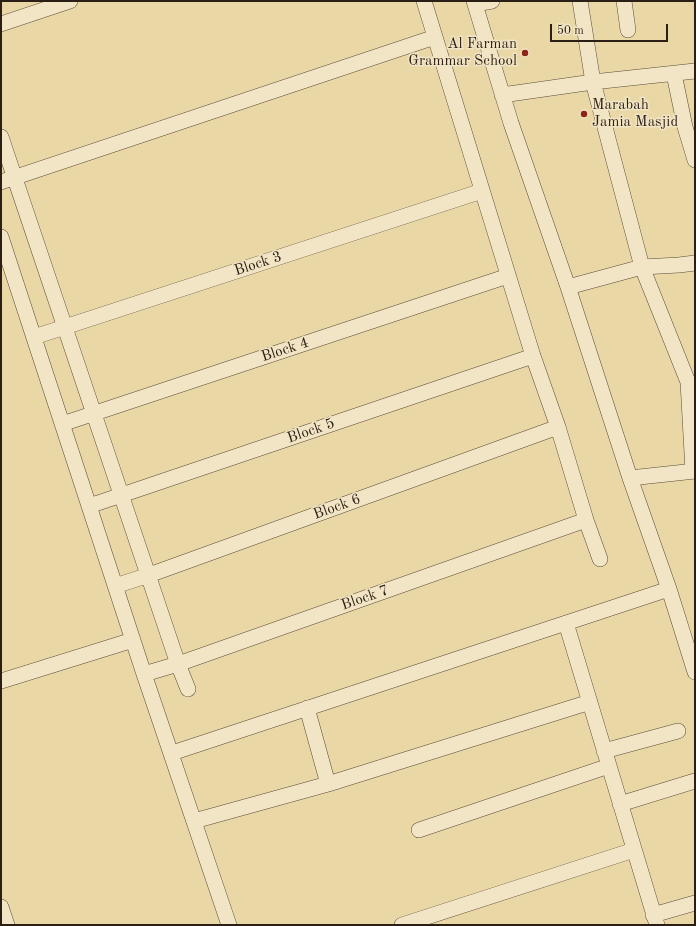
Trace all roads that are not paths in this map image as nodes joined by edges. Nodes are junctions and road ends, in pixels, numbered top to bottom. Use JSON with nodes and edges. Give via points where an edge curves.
{"nodes":[{"id":1,"x":70,"y":1,"type":"edge"},
{"id":2,"x":424,"y":1,"type":"edge"},
{"id":3,"x":492,"y":1,"type":"edge"},
{"id":4,"x":580,"y":1,"type":"edge"},
{"id":5,"x":624,"y":1,"type":"edge"},
{"id":6,"x":475,"y":2,"type":"edge"},
{"id":7,"x":1,"y":24,"type":"edge"},
{"id":8,"x":628,"y":30,"type":"dead end"},
{"id":9,"x":435,"y":37,"type":"junction"},
{"id":10,"x":695,"y":71,"type":"edge"},
{"id":11,"x":674,"y":74,"type":"junction"},
{"id":12,"x":593,"y":82,"type":"junction"},
{"id":13,"x":502,"y":95,"type":"junction"},
{"id":14,"x":1,"y":137,"type":"edge"},
{"id":15,"x":695,"y":160,"type":"edge"},
{"id":16,"x":8,"y":179,"type":"edge"},
{"id":17,"x":482,"y":191,"type":"junction"},
{"id":18,"x":1,"y":236,"type":"edge"},
{"id":19,"x":4,"y":258,"type":"edge"},
{"id":20,"x":695,"y":263,"type":"edge"},
{"id":21,"x":642,"y":267,"type":"junction"},
{"id":22,"x":508,"y":276,"type":"junction"},
{"id":23,"x":568,"y":287,"type":"junction"},
{"id":24,"x":65,"y":327,"type":"junction"},
{"id":25,"x":34,"y":337,"type":"junction"},
{"id":26,"x":533,"y":356,"type":"junction"},
{"id":27,"x":94,"y":414,"type":"junction"},
{"id":28,"x":62,"y":424,"type":"junction"},
{"id":29,"x":558,"y":427,"type":"junction"},
{"id":30,"x":694,"y":471,"type":"edge"},
{"id":31,"x":630,"y":478,"type":"junction"},
{"id":32,"x":122,"y":495,"type":"junction"},
{"id":33,"x":89,"y":506,"type":"junction"},
{"id":34,"x":586,"y":520,"type":"junction"},
{"id":35,"x":600,"y":560,"type":"dead end"},
{"id":36,"x":149,"y":575,"type":"junction"},
{"id":37,"x":115,"y":586,"type":"junction"},
{"id":38,"x":669,"y":589,"type":"junction"},
{"id":39,"x":566,"y":623,"type":"junction"},
{"id":40,"x":133,"y":640,"type":"junction"},
{"id":41,"x":178,"y":664,"type":"junction"},
{"id":42,"x":695,"y":672,"type":"edge"},
{"id":43,"x":144,"y":674,"type":"junction"},
{"id":44,"x":1,"y":681,"type":"edge"},
{"id":45,"x":188,"y":689,"type":"dead end"},
{"id":46,"x":590,"y":702,"type":"junction"},
{"id":47,"x":306,"y":708,"type":"junction"},
{"id":48,"x":678,"y":731,"type":"dead end"},
{"id":49,"x":604,"y":751,"type":"junction"},
{"id":50,"x":172,"y":753,"type":"junction"},
{"id":51,"x":609,"y":766,"type":"junction"},
{"id":52,"x":695,"y":781,"type":"edge"},
{"id":53,"x":328,"y":784,"type":"junction"},
{"id":54,"x":620,"y":804,"type":"junction"},
{"id":55,"x":194,"y":821,"type":"junction"},
{"id":56,"x":419,"y":830,"type":"dead end"},
{"id":57,"x":634,"y":850,"type":"junction"},
{"id":58,"x":695,"y":903,"type":"edge"},
{"id":59,"x":1,"y":907,"type":"edge"},
{"id":60,"x":655,"y":920,"type":"edge"},
{"id":61,"x":7,"y":925,"type":"edge"},
{"id":62,"x":229,"y":925,"type":"edge"},
{"id":63,"x":402,"y":925,"type":"edge"}],
"edges":[{"from":1,"to":7,"type":"street"},
{"from":2,"to":9,"type":"street"},
{"from":3,"to":6,"type":"street"},
{"from":4,"to":12,"type":"street"},
{"from":5,"to":8,"type":"street"},
{"from":6,"to":13,"type":"street"},
{"from":9,"to":16,"type":"street"},
{"from":9,"to":17,"type":"street"},
{"from":10,"to":11,"type":"street"},
{"from":11,"to":12,"type":"street"},
{"from":11,"to":15,"type":"street"},
{"from":12,"to":13,"type":"street"},
{"from":12,"to":21,"type":"street"},
{"from":13,"to":23,"type":"street"},
{"from":14,"to":16,"type":"street"},
{"from":16,"to":24,"type":"street"},
{"from":17,"to":22,"type":"street"},
{"from":17,"to":24,"type":"street","name":"Block 3"},
{"from":18,"to":19,"type":"street"},
{"from":19,"to":25,"type":"street"},
{"from":20,"to":21,"type":"street"},
{"from":21,"to":23,"type":"street"},
{"from":21,"to":30,"type":"street","via":[[688,382]]},
{"from":22,"to":26,"type":"street"},
{"from":22,"to":27,"type":"street","name":"Block 4"},
{"from":23,"to":31,"type":"street"},
{"from":24,"to":25,"type":"street","name":"Block 3"},
{"from":24,"to":27,"type":"street"},
{"from":25,"to":28,"type":"street"},
{"from":26,"to":29,"type":"street"},
{"from":26,"to":32,"type":"street","name":"Block 5"},
{"from":27,"to":28,"type":"street","name":"Block 4"},
{"from":27,"to":32,"type":"street"},
{"from":28,"to":33,"type":"street"},
{"from":29,"to":34,"type":"street"},
{"from":29,"to":36,"type":"street","name":"Block 6"},
{"from":30,"to":31,"type":"street"},
{"from":31,"to":38,"type":"street"},
{"from":32,"to":33,"type":"street","name":"Block 5"},
{"from":32,"to":36,"type":"street"},
{"from":33,"to":37,"type":"street"},
{"from":34,"to":35,"type":"street"},
{"from":34,"to":41,"type":"street","name":"Block 7"},
{"from":36,"to":37,"type":"street","name":"Block 6"},
{"from":36,"to":41,"type":"street"},
{"from":37,"to":40,"type":"street"},
{"from":38,"to":39,"type":"street"},
{"from":38,"to":42,"type":"street"},
{"from":39,"to":46,"type":"street"},
{"from":39,"to":47,"type":"street"},
{"from":40,"to":43,"type":"street"},
{"from":40,"to":44,"type":"street"},
{"from":41,"to":43,"type":"street","name":"Block 7"},
{"from":41,"to":45,"type":"street"},
{"from":43,"to":50,"type":"street"},
{"from":46,"to":49,"type":"street"},
{"from":46,"to":53,"type":"street"},
{"from":47,"to":50,"type":"street"},
{"from":47,"to":53,"type":"street"},
{"from":48,"to":49,"type":"street"},
{"from":49,"to":51,"type":"street"},
{"from":50,"to":55,"type":"street"},
{"from":51,"to":54,"type":"street"},
{"from":51,"to":56,"type":"street"},
{"from":52,"to":54,"type":"street"},
{"from":53,"to":55,"type":"street"},
{"from":54,"to":57,"type":"street"},
{"from":55,"to":62,"type":"street"},
{"from":57,"to":60,"type":"street"},
{"from":57,"to":63,"type":"street"},
{"from":58,"to":60,"type":"street"},
{"from":59,"to":61,"type":"street"}]}
